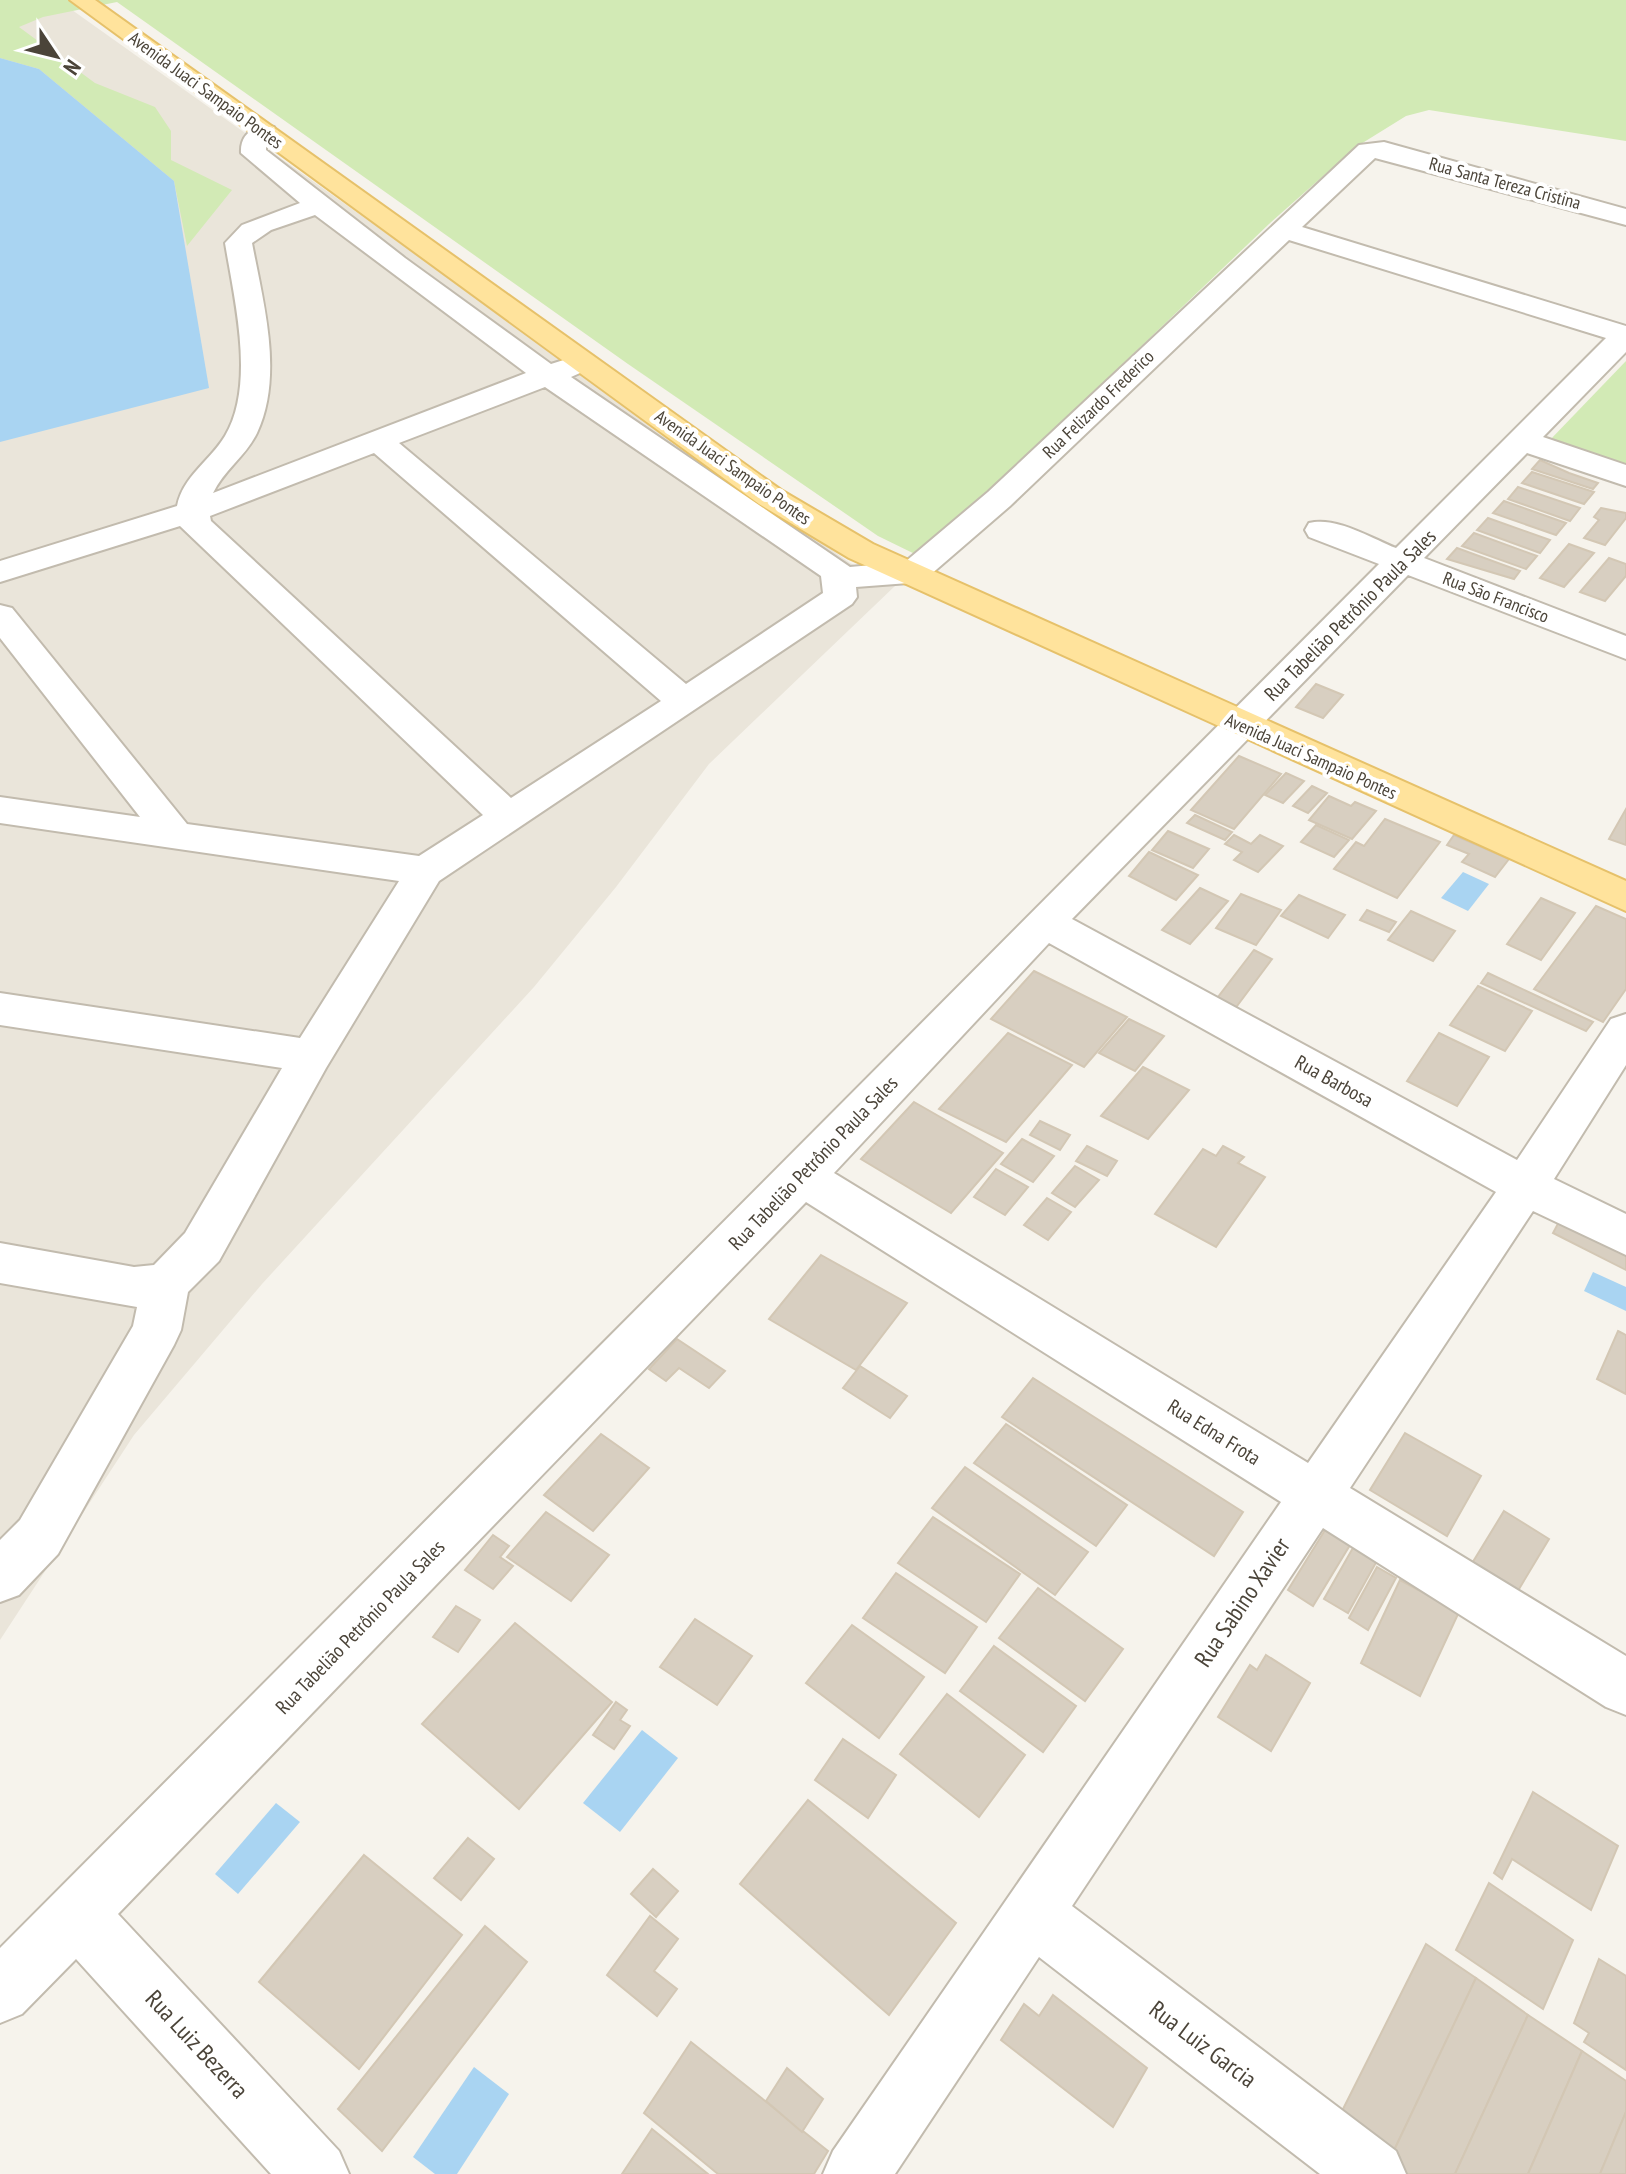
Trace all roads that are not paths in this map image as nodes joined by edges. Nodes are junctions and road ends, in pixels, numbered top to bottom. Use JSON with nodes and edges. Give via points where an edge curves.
{"nodes":[{"id":1,"x":81,"y":0,"type":"edge"},
{"id":2,"x":265,"y":132,"type":"junction"},
{"id":3,"x":1384,"y":150,"type":"joint"},
{"id":4,"x":318,"y":206,"type":"junction"},
{"id":5,"x":1626,"y":217,"type":"edge"},
{"id":6,"x":1282,"y":229,"type":"junction"},
{"id":7,"x":1626,"y":335,"type":"edge"},
{"id":8,"x":584,"y":361,"type":"junction"},
{"id":9,"x":539,"y":368,"type":"junction"},
{"id":10,"x":378,"y":441,"type":"junction"},
{"id":11,"x":1524,"y":441,"type":"junction"},
{"id":12,"x":1626,"y":476,"type":"edge"},
{"id":13,"x":196,"y":497,"type":"junction"},
{"id":14,"x":1321,"y":530,"type":"dead end"},
{"id":15,"x":0,"y":548,"type":"edge"},
{"id":16,"x":1403,"y":562,"type":"junction"},
{"id":17,"x":0,"y":572,"type":"edge"},
{"id":18,"x":908,"y":574,"type":"junction"},
{"id":19,"x":838,"y":578,"type":"junction"},
{"id":20,"x":0,"y":615,"type":"edge"},
{"id":21,"x":1626,"y":648,"type":"edge"},
{"id":22,"x":685,"y":702,"type":"junction"},
{"id":23,"x":1241,"y":725,"type":"junction"},
{"id":24,"x":0,"y":810,"type":"edge"},
{"id":25,"x":507,"y":816,"type":"junction"},
{"id":26,"x":175,"y":835,"type":"junction"},
{"id":27,"x":425,"y":871,"type":"junction"},
{"id":28,"x":1626,"y":897,"type":"edge"},
{"id":29,"x":1045,"y":922,"type":"junction"},
{"id":30,"x":0,"y":1009,"type":"edge"},
{"id":31,"x":1626,"y":1030,"type":"edge"},
{"id":32,"x":311,"y":1056,"type":"junction"},
{"id":33,"x":802,"y":1176,"type":"junction"},
{"id":34,"x":1525,"y":1186,"type":"junction"},
{"id":35,"x":1626,"y":1236,"type":"edge"},
{"id":36,"x":0,"y":1263,"type":"edge"},
{"id":37,"x":166,"y":1284,"type":"junction"},
{"id":38,"x":1314,"y":1494,"type":"junction"},
{"id":39,"x":0,"y":1577,"type":"edge"},
{"id":40,"x":1626,"y":1688,"type":"edge"},
{"id":41,"x":1033,"y":1914,"type":"junction"},
{"id":42,"x":77,"y":1915,"type":"junction"},
{"id":43,"x":0,"y":1992,"type":"edge"},
{"id":44,"x":316,"y":2174,"type":"edge"},
{"id":45,"x":856,"y":2174,"type":"edge"},
{"id":46,"x":1373,"y":2174,"type":"edge"}],
"edges":[{"from":1,"to":2,"type":"main road","name":"Avenida Juaci Sampaio Pontes"},
{"from":2,"to":4,"type":"street","via":[[253,142],[254,153]]},
{"from":2,"to":8,"type":"main road","name":"Avenida Juaci Sampaio Pontes"},
{"from":3,"to":5,"type":"street","name":"Rua Santa Tereza Cristina"},
{"from":3,"to":6,"type":"street","name":"Rua Felizardo Frederico","via":[[1363,152]]},
{"from":4,"to":9,"type":"street"},
{"from":4,"to":13,"type":"street","via":[[254,229],[238,243],[254,336],[253,396],[242,434]]},
{"from":6,"to":7,"type":"street"},
{"from":6,"to":18,"type":"street","name":"Rua Felizardo Frederico","via":[[999,499]]},
{"from":7,"to":11,"type":"street","name":"Rua Tabelião Petrônio Paula Sales"},
{"from":8,"to":9,"type":"street"},
{"from":8,"to":18,"type":"main road","name":"Avenida Juaci Sampaio Pontes","via":[[770,497]]},
{"from":9,"to":10,"type":"street"},
{"from":9,"to":13,"type":"street"},
{"from":9,"to":19,"type":"street","via":[[837,572]]},
{"from":10,"to":13,"type":"street"},
{"from":10,"to":22,"type":"street"},
{"from":11,"to":12,"type":"street"},
{"from":11,"to":16,"type":"street","name":"Rua Tabelião Petrônio Paula Sales"},
{"from":13,"to":15,"type":"street","via":[[120,511]]},
{"from":13,"to":17,"type":"street"},
{"from":13,"to":25,"type":"street","via":[[195,524]]},
{"from":14,"to":16,"type":"street","name":"Rua São Francisco"},
{"from":16,"to":21,"type":"street","name":"Rua São Francisco"},
{"from":16,"to":23,"type":"street","name":"Rua Tabelião Petrônio Paula Sales"},
{"from":18,"to":19,"type":"street"},
{"from":18,"to":23,"type":"main road","name":"Avenida Juaci Sampaio Pontes"},
{"from":19,"to":22,"type":"street","via":[[840,597]]},
{"from":20,"to":26,"type":"street"},
{"from":22,"to":25,"type":"street"},
{"from":23,"to":28,"type":"main road","name":"Avenida Juaci Sampaio Pontes"},
{"from":23,"to":29,"type":"street","name":"Rua Tabelião Petrônio Paula Sales"},
{"from":24,"to":26,"type":"street"},
{"from":25,"to":27,"type":"street"},
{"from":26,"to":27,"type":"street"},
{"from":27,"to":32,"type":"street"},
{"from":29,"to":33,"type":"street","name":"Rua Tabelião Petrônio Paula Sales"},
{"from":29,"to":34,"type":"street","name":"Rua Barbosa"},
{"from":30,"to":32,"type":"street"},
{"from":31,"to":34,"type":"street","name":"Rua Sabino Xavier"},
{"from":32,"to":37,"type":"street","via":[[202,1247]]},
{"from":33,"to":38,"type":"street","name":"Rua Edna Frota"},
{"from":33,"to":42,"type":"street","name":"Rua Tabelião Petrônio Paula Sales"},
{"from":34,"to":35,"type":"street","name":"Rua Barbosa"},
{"from":34,"to":38,"type":"street","name":"Rua Sabino Xavier"},
{"from":36,"to":37,"type":"street","via":[[134,1287]]},
{"from":37,"to":39,"type":"street","via":[[157,1330],[39,1537]]},
{"from":38,"to":40,"type":"street","name":"Rua Edna Frota"},
{"from":38,"to":41,"type":"street","name":"Rua Sabino Xavier"},
{"from":41,"to":45,"type":"street","name":"Rua Sabino Xavier"},
{"from":41,"to":46,"type":"street","name":"Rua Luiz Garcia"},
{"from":42,"to":43,"type":"street","name":"Rua Tabelião Petrônio Paula Sales"},
{"from":42,"to":44,"type":"street","name":"Rua Luiz Bezerra"}]}
